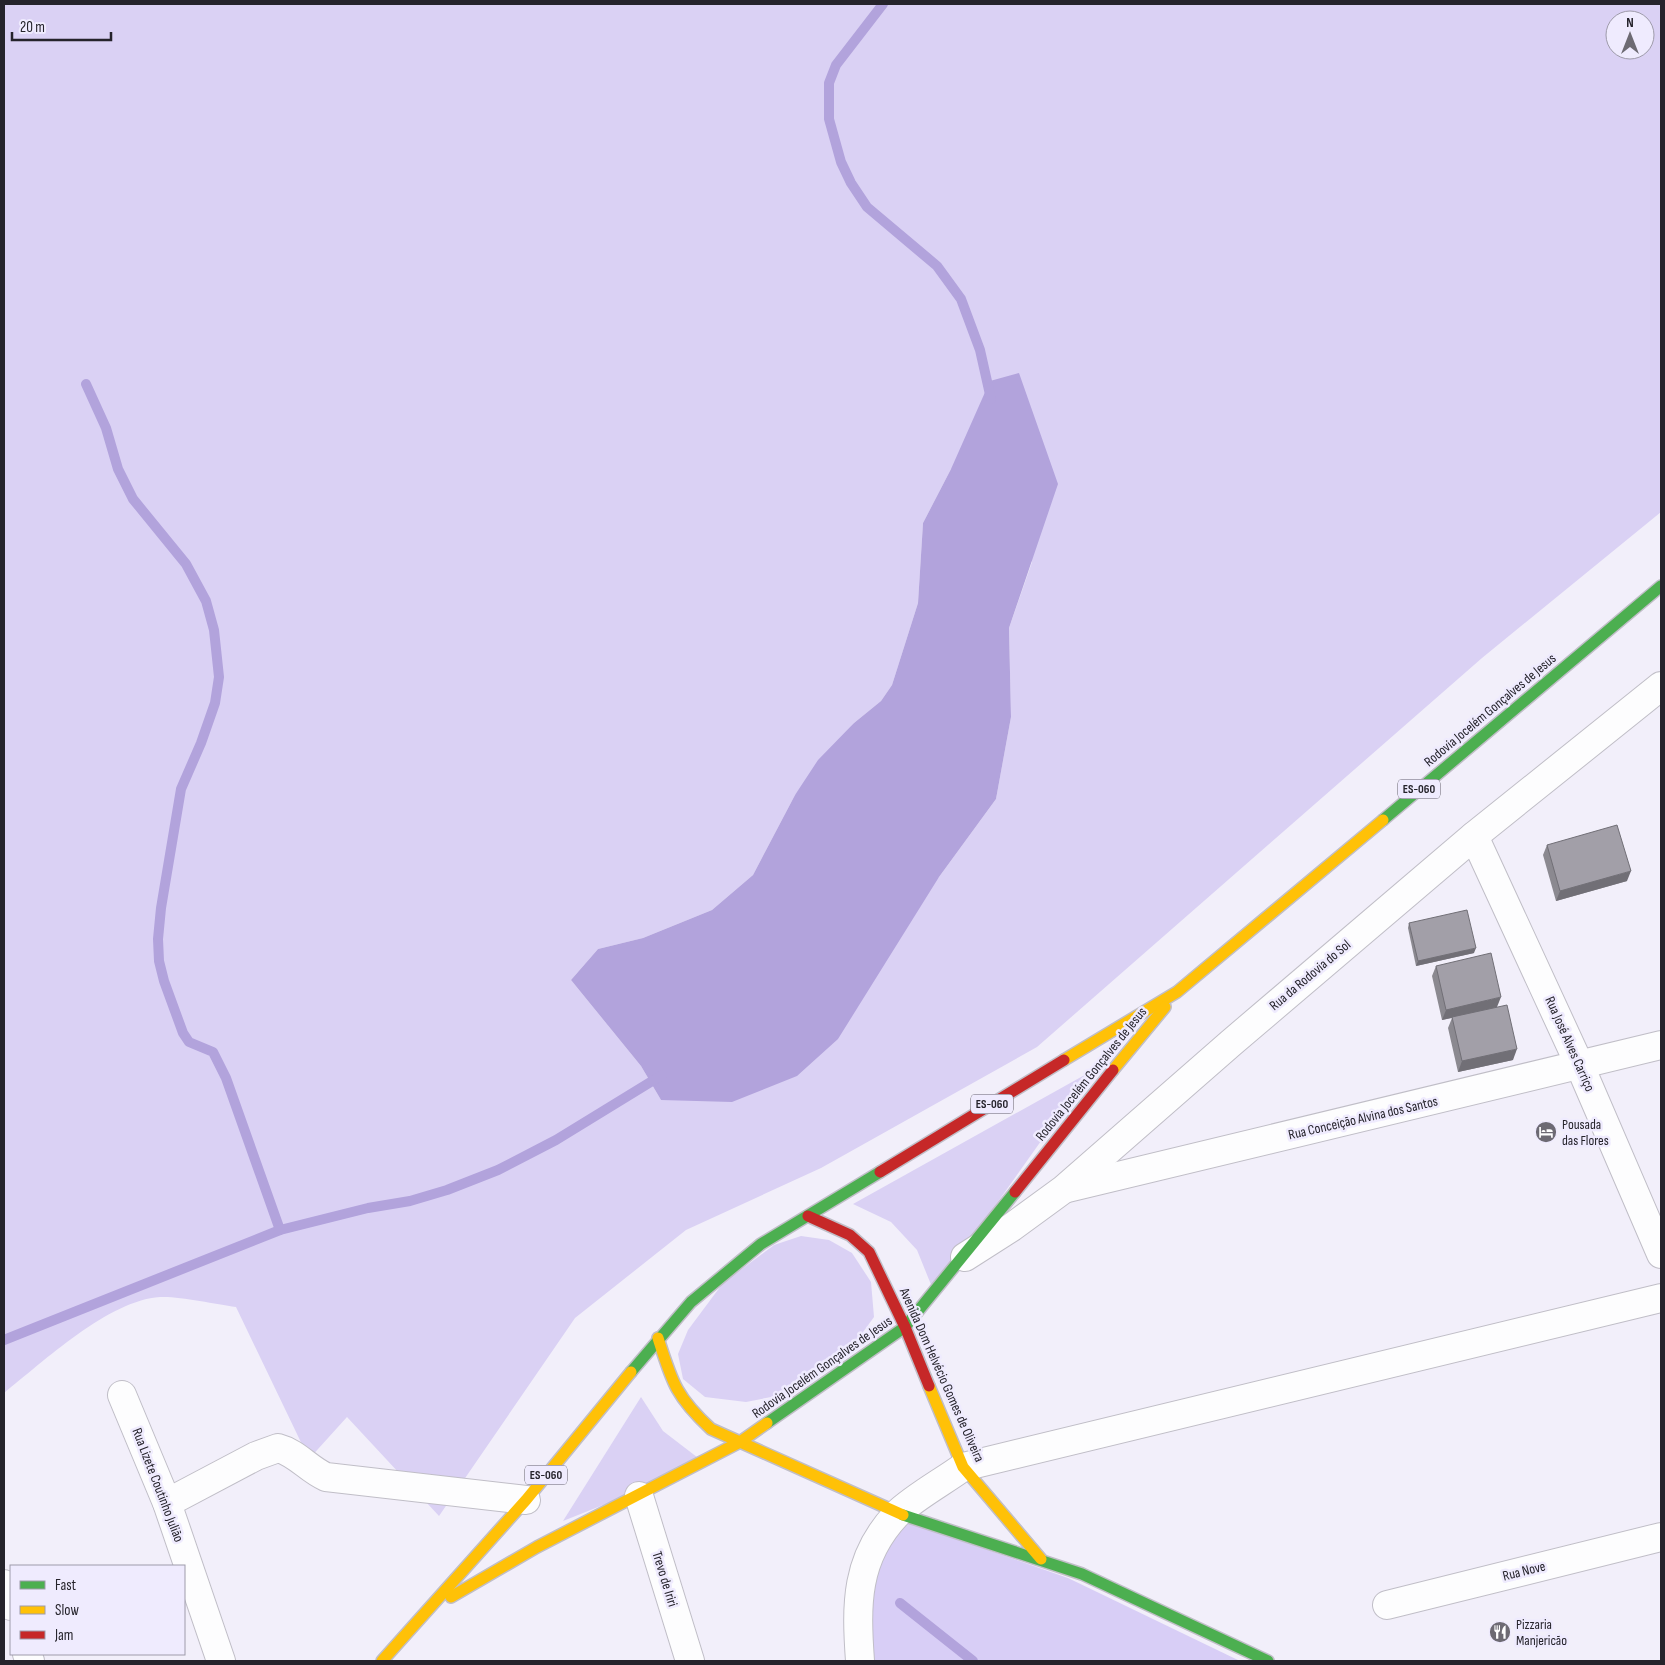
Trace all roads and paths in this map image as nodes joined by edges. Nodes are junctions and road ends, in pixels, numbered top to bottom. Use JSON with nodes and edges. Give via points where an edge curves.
{"nodes":[{"id":1,"x":1661,"y":586,"type":"edge"},
{"id":2,"x":1661,"y":686,"type":"edge"},
{"id":3,"x":1474,"y":836,"type":"junction"},
{"id":4,"x":1177,"y":992,"type":"junction"},
{"id":5,"x":1661,"y":1045,"type":"edge"},
{"id":6,"x":1580,"y":1066,"type":"junction"},
{"id":7,"x":1064,"y":1189,"type":"junction"},
{"id":8,"x":808,"y":1216,"type":"junction"},
{"id":9,"x":1661,"y":1254,"type":"edge"},
{"id":10,"x":958,"y":1260,"type":"junction"},
{"id":11,"x":1661,"y":1298,"type":"edge"},
{"id":12,"x":905,"y":1327,"type":"junction"},
{"id":13,"x":658,"y":1338,"type":"junction"},
{"id":14,"x":122,"y":1395,"type":"dead end"},
{"id":15,"x":740,"y":1442,"type":"junction"},
{"id":16,"x":963,"y":1467,"type":"junction"},
{"id":17,"x":639,"y":1496,"type":"junction"},
{"id":18,"x":526,"y":1500,"type":"junction"},
{"id":19,"x":167,"y":1503,"type":"junction"},
{"id":20,"x":898,"y":1513,"type":"junction"},
{"id":21,"x":1661,"y":1537,"type":"edge"},
{"id":22,"x":1041,"y":1559,"type":"junction"},
{"id":23,"x":4,"y":1584,"type":"edge"},
{"id":24,"x":10,"y":1603,"type":"edge"},
{"id":25,"x":1387,"y":1605,"type":"dead end"},
{"id":26,"x":430,"y":1610,"type":"junction"},
{"id":27,"x":221,"y":1661,"type":"edge"},
{"id":28,"x":382,"y":1661,"type":"edge"},
{"id":29,"x":690,"y":1661,"type":"edge"},
{"id":30,"x":860,"y":1661,"type":"edge"},
{"id":31,"x":1268,"y":1661,"type":"edge"}],
"edges":[{"from":1,"to":4,"type":"main road","name":"Rodovia Jocelém Gonçalves de Jesus","number":"ES-060"},
{"from":2,"to":3,"type":"street","name":"Rua da Rodovia do Sol"},
{"from":3,"to":6,"type":"street","name":"Rua José Alves Carriço"},
{"from":3,"to":7,"type":"street","name":"Rua da Rodovia do Sol"},
{"from":4,"to":8,"type":"main road","name":"Rodovia Jocelém Gonçalves de Jesus","number":"ES-060"},
{"from":4,"to":10,"type":"main road","name":"Rodovia Jocelém Gonçalves de Jesus","number":"ES-060"},
{"from":5,"to":6,"type":"street","name":"Rua Conceição Alvina dos Santos"},
{"from":6,"to":7,"type":"street","name":"Rua Conceição Alvina dos Santos"},
{"from":6,"to":9,"type":"street","name":"Rua José Alves Carriço"},
{"from":7,"to":10,"type":"street","name":"Rua da Rodovia do Sol","via":[[1012,1227]]},
{"from":8,"to":12,"type":"main road","name":"Avenida Dom Helvécio Gomes de Oliveira","via":[[850,1235],[869,1252]]},
{"from":8,"to":13,"type":"main road","name":"Rodovia Jocelém Gonçalves de Jesus","number":"ES-060","via":[[761,1244],[691,1302]]},
{"from":10,"to":12,"type":"main road","name":"Rodovia Jocelém Gonçalves de Jesus","number":"ES-060"},
{"from":11,"to":16,"type":"street"},
{"from":12,"to":15,"type":"main road","name":"Rodovia Jocelém Gonçalves de Jesus","number":"ES-060"},
{"from":12,"to":16,"type":"main road","name":"Avenida Dom Helvécio Gomes de Oliveira"},
{"from":13,"to":15,"type":"main road","name":"Avenida Dom Helvécio Gomes de Oliveira","via":[[671,1380],[688,1408],[711,1428]]},
{"from":13,"to":18,"type":"main road","name":"Rodovia Jocelém Gonçalves de Jesus","number":"ES-060"},
{"from":14,"to":19,"type":"street","name":"Rua Lizete Coutinho Julião"},
{"from":15,"to":17,"type":"main road","name":"Rodovia Jocelém Gonçalves de Jesus","number":"ES-060"},
{"from":15,"to":20,"type":"main road","name":"Avenida Dom Helvécio Gomes de Oliveira"},
{"from":16,"to":20,"type":"street"},
{"from":16,"to":22,"type":"main road","name":"Avenida Dom Helvécio Gomes de Oliveira"},
{"from":17,"to":26,"type":"main road","name":"Rodovia Jocelém Gonçalves de Jesus","number":"ES-060","via":[[537,1546]]},
{"from":17,"to":29,"type":"street","name":"Trevo de Iriri"},
{"from":18,"to":19,"type":"street","via":[[326,1477],[309,1468],[297,1456],[278,1448],[256,1456]]},
{"from":18,"to":26,"type":"main road","name":"Rodovia Jocelém Gonçalves de Jesus","number":"ES-060"},
{"from":19,"to":27,"type":"street","name":"Rua Lizete Coutinho Julião"},
{"from":20,"to":22,"type":"main road","name":"Avenida Dom Helvécio Gomes de Oliveira"},
{"from":20,"to":30,"type":"street","via":[[878,1539],[862,1572],[857,1620]]},
{"from":21,"to":25,"type":"street","name":"Rua Nove"},
{"from":22,"to":31,"type":"main road","name":"Avenida Dom Helvécio Gomes de Oliveira","via":[[1082,1574]]},
{"from":23,"to":24,"type":"street"},
{"from":26,"to":28,"type":"main road","name":"Rodovia Jocelém Gonçalves de Jesus","number":"ES-060"}]}
